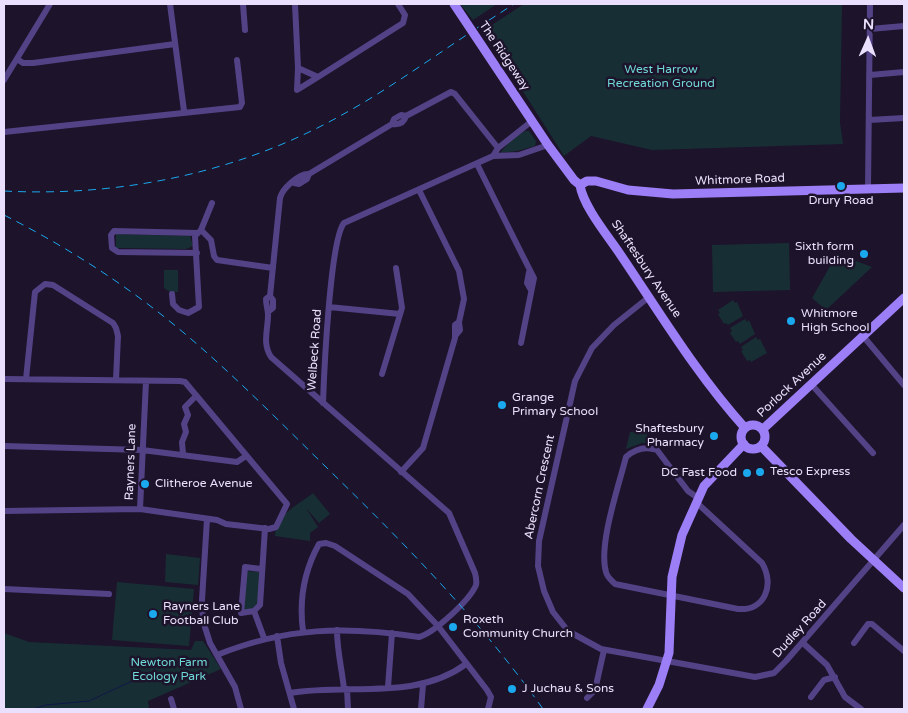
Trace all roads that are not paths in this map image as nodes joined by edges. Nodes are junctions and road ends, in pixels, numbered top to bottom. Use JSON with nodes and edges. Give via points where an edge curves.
{"nodes":[{"id":1,"x":50,"y":4,"type":"edge"},
{"id":2,"x":170,"y":4,"type":"edge"},
{"id":3,"x":242,"y":4,"type":"edge"},
{"id":4,"x":295,"y":4,"type":"edge"},
{"id":5,"x":398,"y":4,"type":"edge"},
{"id":6,"x":454,"y":4,"type":"edge"},
{"id":7,"x":870,"y":4,"type":"edge"},
{"id":8,"x":904,"y":26,"type":"edge"},
{"id":9,"x":870,"y":28,"type":"junction"},
{"id":10,"x":245,"y":30,"type":"dead end"},
{"id":11,"x":175,"y":44,"type":"junction"},
{"id":12,"x":17,"y":59,"type":"junction"},
{"id":13,"x":237,"y":60,"type":"dead end"},
{"id":14,"x":298,"y":68,"type":"junction"},
{"id":15,"x":904,"y":72,"type":"edge"},
{"id":16,"x":870,"y":75,"type":"junction"},
{"id":17,"x":318,"y":77,"type":"junction"},
{"id":18,"x":4,"y":80,"type":"edge"},
{"id":19,"x":184,"y":111,"type":"junction"},
{"id":20,"x":904,"y":118,"type":"edge"},
{"id":21,"x":869,"y":120,"type":"junction"},
{"id":22,"x":532,"y":121,"type":"junction"},
{"id":23,"x":4,"y":132,"type":"edge"},
{"id":24,"x":548,"y":145,"type":"junction"},
{"id":25,"x":498,"y":148,"type":"junction"},
{"id":26,"x":493,"y":156,"type":"junction"},
{"id":27,"x":477,"y":164,"type":"junction"},
{"id":28,"x":580,"y":185,"type":"junction"},
{"id":29,"x":868,"y":188,"type":"junction"},
{"id":30,"x":904,"y":188,"type":"edge"},
{"id":31,"x":419,"y":190,"type":"junction"},
{"id":32,"x":212,"y":203,"type":"dead end"},
{"id":33,"x":199,"y":232,"type":"junction"},
{"id":34,"x":197,"y":252,"type":"junction"},
{"id":35,"x":273,"y":268,"type":"junction"},
{"id":36,"x":396,"y":268,"type":"dead end"},
{"id":37,"x":172,"y":294,"type":"dead end"},
{"id":38,"x":650,"y":297,"type":"junction"},
{"id":39,"x":904,"y":298,"type":"edge"},
{"id":40,"x":329,"y":307,"type":"junction"},
{"id":41,"x":400,"y":314,"type":"junction"},
{"id":42,"x":863,"y":336,"type":"junction"},
{"id":43,"x":521,"y":343,"type":"dead end"},
{"id":44,"x":382,"y":374,"type":"dead end"},
{"id":45,"x":4,"y":379,"type":"edge"},
{"id":46,"x":26,"y":379,"type":"junction"},
{"id":47,"x":116,"y":380,"type":"junction"},
{"id":48,"x":146,"y":381,"type":"junction"},
{"id":49,"x":324,"y":384,"type":"junction"},
{"id":50,"x":810,"y":384,"type":"junction"},
{"id":51,"x":904,"y":385,"type":"edge"},
{"id":52,"x":308,"y":391,"type":"junction"},
{"id":53,"x":197,"y":397,"type":"junction"},
{"id":54,"x":323,"y":403,"type":"junction"},
{"id":55,"x":745,"y":428,"type":"junction"},
{"id":56,"x":762,"y":429,"type":"junction"},
{"id":57,"x":744,"y":444,"type":"junction"},
{"id":58,"x":4,"y":446,"type":"edge"},
{"id":59,"x":761,"y":446,"type":"junction"},
{"id":60,"x":142,"y":450,"type":"junction"},
{"id":61,"x":873,"y":453,"type":"dead end"},
{"id":62,"x":183,"y":454,"type":"junction"},
{"id":63,"x":246,"y":456,"type":"junction"},
{"id":64,"x":401,"y":472,"type":"junction"},
{"id":65,"x":697,"y":500,"type":"junction"},
{"id":66,"x":140,"y":509,"type":"junction"},
{"id":67,"x":4,"y":511,"type":"edge"},
{"id":68,"x":207,"y":519,"type":"junction"},
{"id":69,"x":904,"y":525,"type":"edge"},
{"id":70,"x":265,"y":528,"type":"junction"},
{"id":71,"x":874,"y":560,"type":"junction"},
{"id":72,"x":261,"y":569,"type":"junction"},
{"id":73,"x":904,"y":588,"type":"edge"},
{"id":74,"x":4,"y":589,"type":"edge"},
{"id":75,"x":109,"y":594,"type":"dead end"},
{"id":76,"x":671,"y":596,"type":"junction"},
{"id":77,"x":254,"y":611,"type":"junction"},
{"id":78,"x":438,"y":626,"type":"junction"},
{"id":79,"x":337,"y":630,"type":"junction"},
{"id":80,"x":303,"y":631,"type":"junction"},
{"id":81,"x":392,"y":633,"type":"junction"},
{"id":82,"x":277,"y":636,"type":"junction"},
{"id":83,"x":264,"y":638,"type":"junction"},
{"id":84,"x":803,"y":643,"type":"junction"},
{"id":85,"x":854,"y":643,"type":"dead end"},
{"id":86,"x":604,"y":650,"type":"junction"},
{"id":87,"x":904,"y":652,"type":"edge"},
{"id":88,"x":217,"y":654,"type":"junction"},
{"id":89,"x":666,"y":661,"type":"junction"},
{"id":90,"x":466,"y":664,"type":"junction"},
{"id":91,"x":834,"y":677,"type":"junction"},
{"id":92,"x":423,"y":686,"type":"junction"},
{"id":93,"x":388,"y":687,"type":"junction"},
{"id":94,"x":346,"y":689,"type":"junction"},
{"id":95,"x":290,"y":693,"type":"junction"},
{"id":96,"x":811,"y":697,"type":"dead end"},
{"id":97,"x":587,"y":698,"type":"dead end"},
{"id":98,"x":171,"y":699,"type":"dead end"},
{"id":99,"x":174,"y":709,"type":"edge"},
{"id":100,"x":241,"y":709,"type":"edge"},
{"id":101,"x":294,"y":709,"type":"edge"},
{"id":102,"x":348,"y":709,"type":"edge"},
{"id":103,"x":421,"y":709,"type":"edge"},
{"id":104,"x":488,"y":709,"type":"edge"},
{"id":105,"x":648,"y":709,"type":"edge"},
{"id":106,"x":861,"y":709,"type":"edge"}],
"edges":[{"from":1,"to":12,"type":"street"},
{"from":2,"to":11,"type":"street"},
{"from":3,"to":10,"type":"street"},
{"from":4,"to":14,"type":"street"},
{"from":5,"to":17,"type":"street","via":[[405,15],[403,23]]},
{"from":6,"to":22,"type":"street","name":"The Ridgeway"},
{"from":7,"to":9,"type":"street"},
{"from":8,"to":9,"type":"street"},
{"from":9,"to":16,"type":"street"},
{"from":11,"to":12,"type":"street","via":[[33,63]]},
{"from":11,"to":19,"type":"street"},
{"from":12,"to":18,"type":"street"},
{"from":13,"to":19,"type":"street","via":[[240,107]]},
{"from":14,"to":17,"type":"street"},
{"from":14,"to":17,"type":"street","via":[[296,90]]},
{"from":15,"to":16,"type":"street"},
{"from":16,"to":21,"type":"street"},
{"from":19,"to":23,"type":"street"},
{"from":20,"to":21,"type":"street"},
{"from":21,"to":29,"type":"street"},
{"from":22,"to":24,"type":"street","name":"Shaftesbury Avenue"},
{"from":22,"to":25,"type":"street"},
{"from":24,"to":26,"type":"street","name":"Welbeck Road","via":[[518,155]]},
{"from":24,"to":28,"type":"street","name":"Shaftesbury Avenue"},
{"from":25,"to":26,"type":"street"},
{"from":25,"to":35,"type":"street","via":[[450,92],[281,192]]},
{"from":26,"to":27,"type":"street","name":"Welbeck Road"},
{"from":27,"to":31,"type":"street","name":"Welbeck Road"},
{"from":27,"to":43,"type":"street","via":[[534,278]]},
{"from":28,"to":29,"type":"street","name":"Whitmore Road","via":[[596,180],[628,190],[673,194]]},
{"from":28,"to":38,"type":"street","name":"Shaftesbury Avenue","via":[[581,193]]},
{"from":29,"to":30,"type":"street","name":"Whitmore Road"},
{"from":31,"to":40,"type":"street","name":"Welbeck Road","via":[[344,223],[340,228]]},
{"from":31,"to":64,"type":"street","via":[[458,271],[464,300],[460,330],[455,336],[422,448]]},
{"from":32,"to":33,"type":"street"},
{"from":33,"to":34,"type":"street"},
{"from":33,"to":34,"type":"street","via":[[120,230],[111,235],[112,248],[118,252]]},
{"from":33,"to":35,"type":"street","via":[[211,240],[217,260]]},
{"from":34,"to":37,"type":"street","via":[[199,307],[188,313],[179,310],[172,304]]},
{"from":35,"to":52,"type":"street","via":[[270,296],[274,300],[273,308],[268,312],[267,351]]},
{"from":36,"to":41,"type":"street","via":[[402,303]]},
{"from":38,"to":55,"type":"street","name":"Shaftesbury Avenue","via":[[717,398]]},
{"from":38,"to":86,"type":"street","name":"Abercorn Crescent","via":[[614,325],[585,358],[575,381],[539,541],[540,574],[553,612],[570,633]]},
{"from":39,"to":42,"type":"street","name":"Porlock Avenue"},
{"from":40,"to":41,"type":"street"},
{"from":40,"to":49,"type":"street","name":"Welbeck Road"},
{"from":41,"to":44,"type":"street"},
{"from":42,"to":50,"type":"street","name":"Porlock Avenue"},
{"from":42,"to":51,"type":"street"},
{"from":45,"to":46,"type":"street"},
{"from":46,"to":47,"type":"street"},
{"from":46,"to":47,"type":"street","via":[[35,292],[45,284],[61,289],[112,323],[118,336]]},
{"from":47,"to":48,"type":"street"},
{"from":48,"to":53,"type":"street","via":[[182,382]]},
{"from":48,"to":60,"type":"street","name":"Rayners Lane"},
{"from":49,"to":52,"type":"street"},
{"from":49,"to":54,"type":"street","name":"Welbeck Road"},
{"from":50,"to":56,"type":"street","name":"Porlock Avenue"},
{"from":50,"to":61,"type":"street"},
{"from":52,"to":54,"type":"street"},
{"from":53,"to":62,"type":"street","via":[[185,407],[188,415],[184,424]]},
{"from":53,"to":63,"type":"street"},
{"from":54,"to":64,"type":"street","name":"Welbeck Road"},
{"from":55,"to":56,"type":"street","via":[[754,424]]},
{"from":55,"to":57,"type":"street","via":[[741,435]]},
{"from":56,"to":59,"type":"street","via":[[765,437]]},
{"from":57,"to":59,"type":"street","via":[[754,448]]},
{"from":57,"to":65,"type":"street","via":[[709,478]]},
{"from":58,"to":60,"type":"street"},
{"from":59,"to":71,"type":"street"},
{"from":60,"to":62,"type":"street"},
{"from":60,"to":66,"type":"street","name":"Rayners Lane"},
{"from":62,"to":63,"type":"street","via":[[237,462]]},
{"from":63,"to":70,"type":"street","via":[[287,504],[276,527]]},
{"from":64,"to":78,"type":"street","name":"Welbeck Road","via":[[449,513],[476,574],[476,583],[468,597]]},
{"from":65,"to":76,"type":"street","via":[[675,560]]},
{"from":65,"to":76,"type":"street","via":[[759,558],[768,576],[767,589],[761,602],[746,610]]},
{"from":65,"to":76,"type":"street","via":[[657,450],[641,448],[626,457],[606,539],[605,571],[615,584]]},
{"from":66,"to":67,"type":"street"},
{"from":66,"to":68,"type":"street","name":"Rayners Lane"},
{"from":68,"to":70,"type":"street","name":"Rayners Lane"},
{"from":68,"to":88,"type":"street","via":[[202,612],[206,632]]},
{"from":69,"to":71,"type":"street","name":"Dudley Road"},
{"from":70,"to":72,"type":"street"},
{"from":71,"to":73,"type":"street"},
{"from":71,"to":84,"type":"street","name":"Dudley Road"},
{"from":72,"to":77,"type":"street","via":[[260,605]]},
{"from":72,"to":77,"type":"street","via":[[245,567],[240,613]]},
{"from":74,"to":75,"type":"street"},
{"from":76,"to":89,"type":"street","via":[[671,629]]},
{"from":77,"to":83,"type":"street"},
{"from":78,"to":80,"type":"street","via":[[408,594],[365,564],[326,543],[319,544],[306,574],[300,612]]},
{"from":78,"to":81,"type":"street","name":"Welbeck Road","via":[[419,637]]},
{"from":78,"to":90,"type":"street"},
{"from":79,"to":80,"type":"street","name":"Welbeck Road"},
{"from":79,"to":81,"type":"street","name":"Welbeck Road"},
{"from":79,"to":94,"type":"street","via":[[337,656],[342,663]]},
{"from":80,"to":82,"type":"street","name":"Welbeck Road"},
{"from":81,"to":93,"type":"street"},
{"from":82,"to":83,"type":"street","name":"Welbeck Road"},
{"from":82,"to":95,"type":"street"},
{"from":83,"to":88,"type":"street","name":"Welbeck Road"},
{"from":84,"to":89,"type":"street","name":"Dudley Road","via":[[774,673],[760,678]]},
{"from":84,"to":91,"type":"street","via":[[827,665]]},
{"from":85,"to":87,"type":"street","via":[[868,624],[872,624]]},
{"from":86,"to":89,"type":"street","name":"Abercorn Crescent"},
{"from":86,"to":97,"type":"street","via":[[595,690]]},
{"from":88,"to":100,"type":"street","via":[[235,687]]},
{"from":89,"to":105,"type":"street"},
{"from":90,"to":92,"type":"street","via":[[454,673]]},
{"from":90,"to":104,"type":"street","via":[[491,696]]},
{"from":91,"to":96,"type":"street","via":[[824,680]]},
{"from":91,"to":106,"type":"street","via":[[845,697]]},
{"from":92,"to":93,"type":"street"},
{"from":92,"to":103,"type":"street"},
{"from":93,"to":94,"type":"street"},
{"from":94,"to":95,"type":"street"},
{"from":94,"to":102,"type":"street"},
{"from":95,"to":101,"type":"street"},
{"from":98,"to":99,"type":"street"}]}
